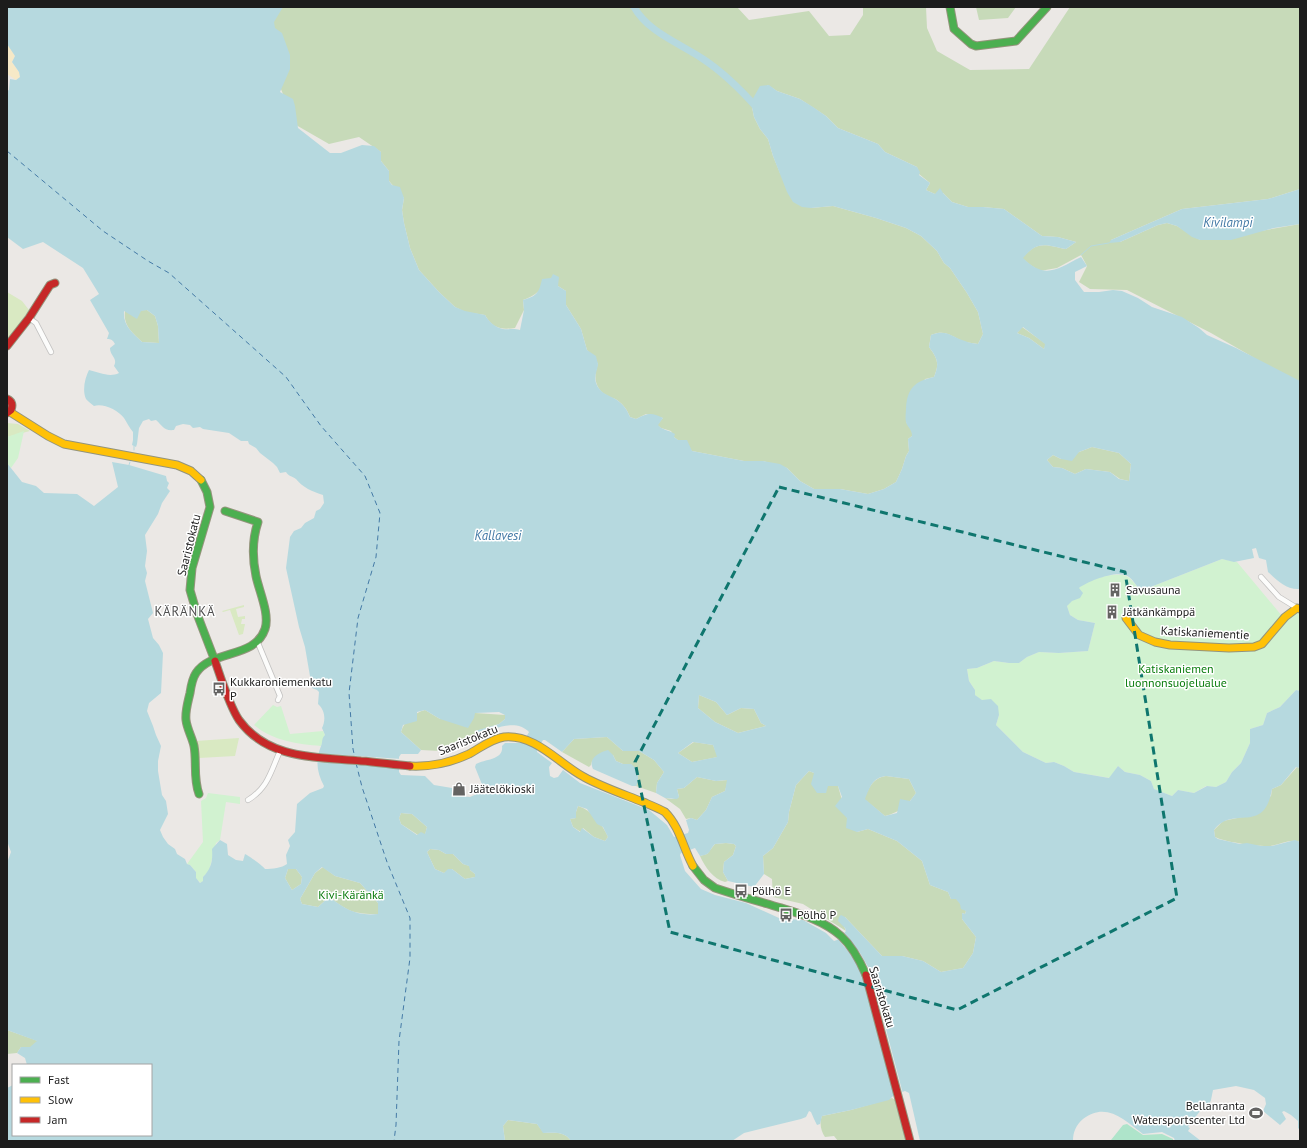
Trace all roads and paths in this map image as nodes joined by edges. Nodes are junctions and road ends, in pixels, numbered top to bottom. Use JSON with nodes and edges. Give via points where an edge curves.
{"nodes":[{"id":1,"x":950,"y":7,"type":"edge"},
{"id":2,"x":1047,"y":7,"type":"edge"},
{"id":3,"x":55,"y":283,"type":"dead end"},
{"id":4,"x":29,"y":318,"type":"junction"},
{"id":5,"x":7,"y":346,"type":"edge"},
{"id":6,"x":51,"y":352,"type":"dead end"},
{"id":7,"x":7,"y":399,"type":"edge"},
{"id":8,"x":8,"y":412,"type":"edge"},
{"id":9,"x":226,"y":511,"type":"dead end"},
{"id":10,"x":1261,"y":577,"type":"dead end"},
{"id":11,"x":1298,"y":609,"type":"edge"},
{"id":12,"x":1126,"y":618,"type":"dead end"},
{"id":13,"x":258,"y":643,"type":"junction"},
{"id":14,"x":214,"y":659,"type":"junction"},
{"id":15,"x":278,"y":700,"type":"dead end"},
{"id":16,"x":280,"y":751,"type":"junction"},
{"id":17,"x":199,"y":794,"type":"dead end"},
{"id":18,"x":248,"y":800,"type":"dead end"},
{"id":19,"x":910,"y":1141,"type":"edge"}],
"edges":[{"from":1,"to":2,"type":"main road","via":[[954,29],[970,44],[976,46],[1016,41]]},
{"from":3,"to":4,"type":"main road","via":[[50,286]]},
{"from":4,"to":5,"type":"main road"},
{"from":4,"to":6,"type":"street","via":[[36,323]]},
{"from":7,"to":8,"type":"main road","via":[[12,405]]},
{"from":8,"to":14,"type":"main road","name":"Saaristokatu","via":[[64,444],[177,465],[191,470],[199,477],[209,497],[210,507],[192,568],[190,590]]},
{"from":9,"to":13,"type":"main road","via":[[258,522],[253,535],[253,560],[266,618],[265,629]]},
{"from":10,"to":11,"type":"street","via":[[1279,597]]},
{"from":11,"to":12,"type":"main road","name":"Katiskaniementie","via":[[1285,617],[1262,644],[1254,647],[1176,646],[1155,642],[1139,636]]},
{"from":13,"to":14,"type":"main road"},
{"from":13,"to":15,"type":"street","via":[[280,696]]},
{"from":14,"to":16,"type":"main road","name":"Saaristokatu","via":[[234,714],[242,726],[256,738]]},
{"from":14,"to":17,"type":"main road","via":[[201,667],[192,679],[186,715],[195,751]]},
{"from":16,"to":18,"type":"street","via":[[265,786]]},
{"from":16,"to":19,"type":"main road","name":"Saaristokatu","via":[[301,757],[420,766],[448,762],[469,754],[486,742],[509,736],[522,738],[543,749],[585,778],[655,806],[666,813],[678,830],[698,875],[706,883],[817,921],[837,932],[849,945],[866,975]]}]}
